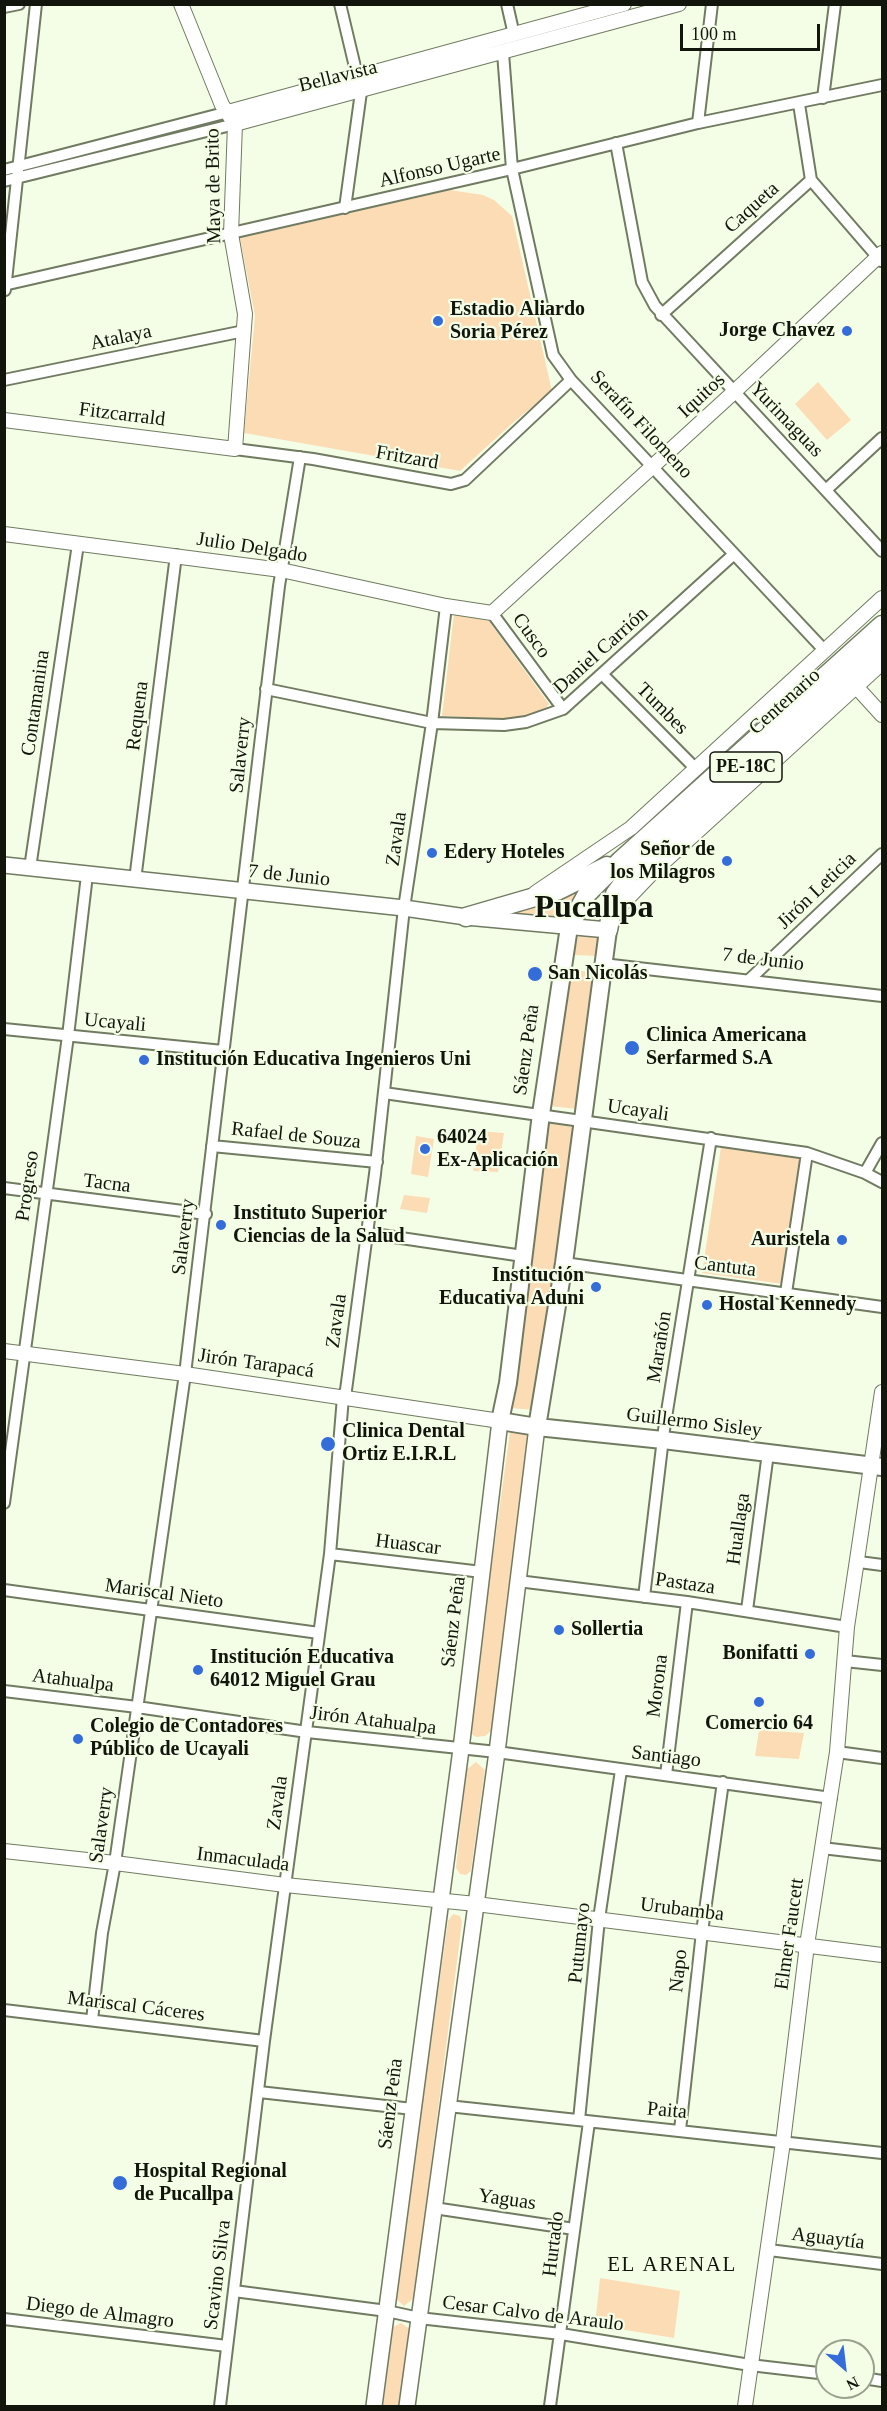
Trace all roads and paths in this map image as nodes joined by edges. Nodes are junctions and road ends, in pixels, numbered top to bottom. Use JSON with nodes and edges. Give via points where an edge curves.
{"nodes":[{"id":1,"x":19,"y":4,"type":"edge"},
{"id":2,"x":36,"y":4,"type":"edge"},
{"id":3,"x":181,"y":4,"type":"edge"},
{"id":4,"x":340,"y":4,"type":"edge"},
{"id":5,"x":507,"y":4,"type":"edge"},
{"id":6,"x":624,"y":4,"type":"edge"},
{"id":7,"x":679,"y":4,"type":"edge"},
{"id":8,"x":712,"y":4,"type":"edge"},
{"id":9,"x":835,"y":4,"type":"edge"},
{"id":10,"x":4,"y":7,"type":"edge"},
{"id":11,"x":659,"y":7,"type":"edge"},
{"id":12,"x":514,"y":35,"type":"junction"},
{"id":13,"x":503,"y":53,"type":"junction"},
{"id":14,"x":359,"y":76,"type":"junction"},
{"id":15,"x":882,"y":85,"type":"edge"},
{"id":16,"x":361,"y":92,"type":"junction"},
{"id":17,"x":823,"y":98,"type":"junction"},
{"id":18,"x":799,"y":104,"type":"junction"},
{"id":19,"x":232,"y":118,"type":"junction"},
{"id":20,"x":698,"y":123,"type":"junction"},
{"id":21,"x":616,"y":143,"type":"junction"},
{"id":22,"x":512,"y":169,"type":"junction"},
{"id":23,"x":4,"y":170,"type":"edge"},
{"id":24,"x":18,"y":172,"type":"junction"},
{"id":25,"x":811,"y":180,"type":"junction"},
{"id":26,"x":4,"y":181,"type":"edge"},
{"id":27,"x":345,"y":208,"type":"junction"},
{"id":28,"x":231,"y":234,"type":"junction"},
{"id":29,"x":881,"y":257,"type":"edge"},
{"id":30,"x":5,"y":287,"type":"edge"},
{"id":31,"x":661,"y":315,"type":"junction"},
{"id":32,"x":244,"y":331,"type":"junction"},
{"id":33,"x":4,"y":380,"type":"edge"},
{"id":34,"x":571,"y":380,"type":"junction"},
{"id":35,"x":734,"y":392,"type":"junction"},
{"id":36,"x":4,"y":420,"type":"edge"},
{"id":37,"x":882,"y":438,"type":"edge"},
{"id":38,"x":234,"y":449,"type":"junction"},
{"id":39,"x":300,"y":457,"type":"junction"},
{"id":40,"x":654,"y":466,"type":"junction"},
{"id":41,"x":827,"y":489,"type":"junction"},
{"id":42,"x":4,"y":534,"type":"edge"},
{"id":43,"x":78,"y":544,"type":"junction"},
{"id":44,"x":882,"y":551,"type":"edge"},
{"id":45,"x":734,"y":554,"type":"junction"},
{"id":46,"x":176,"y":555,"type":"junction"},
{"id":47,"x":281,"y":570,"type":"junction"},
{"id":48,"x":882,"y":598,"type":"edge"},
{"id":49,"x":446,"y":606,"type":"junction"},
{"id":50,"x":492,"y":613,"type":"junction"},
{"id":51,"x":882,"y":625,"type":"edge"},
{"id":52,"x":882,"y":645,"type":"edge"},
{"id":53,"x":825,"y":651,"type":"junction"},
{"id":54,"x":882,"y":663,"type":"edge"},
{"id":55,"x":603,"y":675,"type":"junction"},
{"id":56,"x":847,"y":677,"type":"junction"},
{"id":57,"x":266,"y":689,"type":"junction"},
{"id":58,"x":564,"y":709,"type":"junction"},
{"id":59,"x":882,"y":714,"type":"edge"},
{"id":60,"x":432,"y":723,"type":"junction"},
{"id":61,"x":696,"y":768,"type":"junction"},
{"id":62,"x":882,"y":854,"type":"edge"},
{"id":63,"x":620,"y":861,"type":"junction"},
{"id":64,"x":4,"y":865,"type":"edge"},
{"id":65,"x":30,"y":868,"type":"junction"},
{"id":66,"x":87,"y":874,"type":"junction"},
{"id":67,"x":135,"y":880,"type":"junction"},
{"id":68,"x":244,"y":892,"type":"junction"},
{"id":69,"x":523,"y":901,"type":"junction"},
{"id":70,"x":404,"y":908,"type":"junction"},
{"id":71,"x":466,"y":917,"type":"junction"},
{"id":72,"x":609,"y":923,"type":"junction"},
{"id":73,"x":568,"y":927,"type":"junction"},
{"id":74,"x":603,"y":964,"type":"junction"},
{"id":75,"x":750,"y":980,"type":"junction"},
{"id":76,"x":882,"y":996,"type":"edge"},
{"id":77,"x":4,"y":1029,"type":"edge"},
{"id":78,"x":68,"y":1036,"type":"junction"},
{"id":79,"x":223,"y":1051,"type":"junction"},
{"id":80,"x":384,"y":1093,"type":"junction"},
{"id":81,"x":541,"y":1114,"type":"junction"},
{"id":82,"x":582,"y":1121,"type":"junction"},
{"id":83,"x":711,"y":1138,"type":"junction"},
{"id":84,"x":882,"y":1143,"type":"edge"},
{"id":85,"x":212,"y":1146,"type":"junction"},
{"id":86,"x":807,"y":1153,"type":"junction"},
{"id":87,"x":376,"y":1162,"type":"junction"},
{"id":88,"x":865,"y":1173,"type":"junction"},
{"id":89,"x":882,"y":1182,"type":"edge"},
{"id":90,"x":4,"y":1188,"type":"edge"},
{"id":91,"x":45,"y":1194,"type":"junction"},
{"id":92,"x":206,"y":1214,"type":"junction"},
{"id":93,"x":367,"y":1233,"type":"junction"},
{"id":94,"x":523,"y":1256,"type":"junction"},
{"id":95,"x":564,"y":1263,"type":"junction"},
{"id":96,"x":689,"y":1281,"type":"junction"},
{"id":97,"x":786,"y":1293,"type":"junction"},
{"id":98,"x":882,"y":1307,"type":"edge"},
{"id":99,"x":4,"y":1351,"type":"edge"},
{"id":100,"x":25,"y":1353,"type":"junction"},
{"id":101,"x":185,"y":1374,"type":"junction"},
{"id":102,"x":882,"y":1392,"type":"edge"},
{"id":103,"x":343,"y":1396,"type":"junction"},
{"id":104,"x":500,"y":1421,"type":"junction"},
{"id":105,"x":537,"y":1427,"type":"junction"},
{"id":106,"x":663,"y":1440,"type":"junction"},
{"id":107,"x":768,"y":1453,"type":"junction"},
{"id":108,"x":877,"y":1467,"type":"edge"},
{"id":109,"x":4,"y":1503,"type":"edge"},
{"id":110,"x":330,"y":1554,"type":"junction"},
{"id":111,"x":859,"y":1562,"type":"junction"},
{"id":112,"x":882,"y":1565,"type":"edge"},
{"id":113,"x":482,"y":1572,"type":"junction"},
{"id":114,"x":518,"y":1581,"type":"junction"},
{"id":115,"x":4,"y":1590,"type":"edge"},
{"id":116,"x":644,"y":1597,"type":"junction"},
{"id":117,"x":687,"y":1602,"type":"junction"},
{"id":118,"x":747,"y":1610,"type":"junction"},
{"id":119,"x":151,"y":1611,"type":"junction"},
{"id":120,"x":847,"y":1627,"type":"junction"},
{"id":121,"x":319,"y":1633,"type":"junction"},
{"id":122,"x":845,"y":1661,"type":"junction"},
{"id":123,"x":882,"y":1665,"type":"edge"},
{"id":124,"x":4,"y":1691,"type":"edge"},
{"id":125,"x":137,"y":1707,"type":"junction"},
{"id":126,"x":307,"y":1732,"type":"junction"},
{"id":127,"x":461,"y":1749,"type":"junction"},
{"id":128,"x":497,"y":1752,"type":"junction"},
{"id":129,"x":837,"y":1752,"type":"junction"},
{"id":130,"x":882,"y":1758,"type":"edge"},
{"id":131,"x":621,"y":1770,"type":"junction"},
{"id":132,"x":666,"y":1775,"type":"junction"},
{"id":133,"x":723,"y":1782,"type":"junction"},
{"id":134,"x":831,"y":1798,"type":"junction"},
{"id":135,"x":822,"y":1848,"type":"junction"},
{"id":136,"x":4,"y":1851,"type":"edge"},
{"id":137,"x":882,"y":1855,"type":"edge"},
{"id":138,"x":115,"y":1863,"type":"junction"},
{"id":139,"x":285,"y":1885,"type":"junction"},
{"id":140,"x":441,"y":1900,"type":"junction"},
{"id":141,"x":476,"y":1904,"type":"junction"},
{"id":142,"x":599,"y":1919,"type":"junction"},
{"id":143,"x":702,"y":1932,"type":"junction"},
{"id":144,"x":807,"y":1945,"type":"junction"},
{"id":145,"x":882,"y":1955,"type":"edge"},
{"id":146,"x":4,"y":2010,"type":"edge"},
{"id":147,"x":92,"y":2020,"type":"junction"},
{"id":148,"x":264,"y":2041,"type":"junction"},
{"id":149,"x":259,"y":2092,"type":"junction"},
{"id":150,"x":448,"y":2106,"type":"junction"},
{"id":151,"x":413,"y":2109,"type":"junction"},
{"id":152,"x":584,"y":2121,"type":"junction"},
{"id":153,"x":680,"y":2130,"type":"junction"},
{"id":154,"x":783,"y":2142,"type":"junction"},
{"id":155,"x":882,"y":2153,"type":"edge"},
{"id":156,"x":434,"y":2208,"type":"junction"},
{"id":157,"x":574,"y":2229,"type":"junction"},
{"id":158,"x":768,"y":2250,"type":"junction"},
{"id":159,"x":882,"y":2264,"type":"edge"},
{"id":160,"x":234,"y":2291,"type":"junction"},
{"id":161,"x":387,"y":2311,"type":"junction"},
{"id":162,"x":419,"y":2318,"type":"junction"},
{"id":163,"x":4,"y":2319,"type":"edge"},
{"id":164,"x":561,"y":2334,"type":"junction"},
{"id":165,"x":227,"y":2346,"type":"junction"},
{"id":166,"x":750,"y":2365,"type":"junction"},
{"id":167,"x":815,"y":2373,"type":"edge"},
{"id":168,"x":219,"y":2406,"type":"edge"},
{"id":169,"x":374,"y":2406,"type":"edge"},
{"id":170,"x":407,"y":2406,"type":"edge"},
{"id":171,"x":550,"y":2406,"type":"edge"},
{"id":172,"x":745,"y":2406,"type":"edge"}],
"edges":[{"from":1,"to":10,"type":"street"},
{"from":2,"to":24,"type":"street"},
{"from":3,"to":19,"type":"street","name":"Maya de Brito","via":[[222,105]]},
{"from":4,"to":14,"type":"street"},
{"from":5,"to":12,"type":"street"},
{"from":6,"to":12,"type":"street","name":"Bellavista"},
{"from":7,"to":11,"type":"street","name":"Bellavista"},
{"from":8,"to":20,"type":"street"},
{"from":9,"to":17,"type":"street"},
{"from":11,"to":13,"type":"street","name":"Bellavista"},
{"from":12,"to":14,"type":"street","name":"Bellavista"},
{"from":13,"to":16,"type":"street","name":"Bellavista"},
{"from":13,"to":22,"type":"street","name":"Serafín Filomeno"},
{"from":14,"to":16,"type":"street"},
{"from":14,"to":19,"type":"street","name":"Bellavista"},
{"from":15,"to":17,"type":"street","name":"Alfonso Ugarte"},
{"from":16,"to":19,"type":"street","name":"Bellavista"},
{"from":16,"to":27,"type":"street"},
{"from":17,"to":18,"type":"street","name":"Alfonso Ugarte"},
{"from":18,"to":20,"type":"street","name":"Alfonso Ugarte"},
{"from":18,"to":25,"type":"street"},
{"from":19,"to":24,"type":"street","name":"Bellavista"},
{"from":19,"to":28,"type":"street","name":"Maya de Brito"},
{"from":20,"to":21,"type":"street","name":"Alfonso Ugarte"},
{"from":21,"to":22,"type":"street","name":"Alfonso Ugarte"},
{"from":21,"to":31,"type":"street","name":"Yurimaguas","via":[[642,282]]},
{"from":22,"to":27,"type":"street","name":"Alfonso Ugarte"},
{"from":22,"to":34,"type":"street","name":"Serafín Filomeno","via":[[551,348]]},
{"from":23,"to":24,"type":"street","name":"Bellavista"},
{"from":24,"to":26,"type":"street","name":"Bellavista"},
{"from":24,"to":30,"type":"street"},
{"from":25,"to":29,"type":"street"},
{"from":25,"to":31,"type":"street","name":"Caqueta"},
{"from":27,"to":28,"type":"street","name":"Alfonso Ugarte"},
{"from":28,"to":30,"type":"street","name":"Alfonso Ugarte"},
{"from":28,"to":32,"type":"street","name":"Maya de Brito","via":[[245,314]]},
{"from":29,"to":35,"type":"street","name":"Iquitos"},
{"from":31,"to":35,"type":"street","name":"Yurimaguas"},
{"from":32,"to":33,"type":"street","name":"Atalaya"},
{"from":32,"to":38,"type":"street","name":"Maya de Brito"},
{"from":34,"to":39,"type":"street","name":"Fritzard","via":[[465,480],[451,484]]},
{"from":34,"to":40,"type":"street","name":"Serafín Filomeno"},
{"from":35,"to":40,"type":"street","name":"Iquitos"},
{"from":35,"to":41,"type":"street","name":"Yurimaguas"},
{"from":36,"to":38,"type":"street","name":"Fitzcarrald"},
{"from":37,"to":41,"type":"street"},
{"from":38,"to":39,"type":"street","name":"Fritzard"},
{"from":39,"to":47,"type":"street","name":"Salaverry"},
{"from":40,"to":45,"type":"street","name":"Serafín Filomeno"},
{"from":40,"to":50,"type":"street","name":"Iquitos"},
{"from":41,"to":44,"type":"street","name":"Yurimaguas"},
{"from":42,"to":43,"type":"street","name":"Julio Delgado"},
{"from":43,"to":46,"type":"street","name":"Julio Delgado"},
{"from":43,"to":65,"type":"street","name":"Contamanina"},
{"from":45,"to":53,"type":"street","name":"Serafín Filomeno"},
{"from":45,"to":55,"type":"street","name":"Daniel Carrión"},
{"from":46,"to":47,"type":"street","name":"Julio Delgado"},
{"from":46,"to":67,"type":"street","name":"Requena"},
{"from":47,"to":49,"type":"street","name":"Julio Delgado"},
{"from":47,"to":57,"type":"street","name":"Salaverry"},
{"from":48,"to":53,"type":"street"},
{"from":49,"to":50,"type":"street","name":"Julio Delgado"},
{"from":49,"to":60,"type":"street","name":"Zavala"},
{"from":50,"to":58,"type":"street","name":"Cusco"},
{"from":51,"to":56,"type":"highway","name":"Centenario","number":"PE-18C"},
{"from":52,"to":56,"type":"highway","name":"Centenario","number":"PE-18C"},
{"from":53,"to":56,"type":"street","name":"Serafín Filomeno"},
{"from":53,"to":61,"type":"street"},
{"from":54,"to":56,"type":"street"},
{"from":55,"to":58,"type":"street","name":"Daniel Carrión"},
{"from":55,"to":61,"type":"street","name":"Tumbes"},
{"from":56,"to":59,"type":"street","name":"Serafín Filomeno"},
{"from":56,"to":63,"type":"highway","name":"Centenario","number":"PE-18C"},
{"from":56,"to":72,"type":"street","via":[[654,870]]},
{"from":56,"to":72,"type":"highway","name":"Centenario","number":"PE-18C","via":[[641,862],[615,894]]},
{"from":57,"to":60,"type":"street","name":"Daniel Carrión"},
{"from":57,"to":68,"type":"street","name":"Salaverry"},
{"from":58,"to":60,"type":"street","name":"Daniel Carrión","via":[[504,725]]},
{"from":60,"to":70,"type":"street","name":"Zavala"},
{"from":61,"to":69,"type":"street","via":[[631,828]]},
{"from":62,"to":75,"type":"street","name":"Jirón Leticia"},
{"from":63,"to":69,"type":"highway","via":[[559,890]]},
{"from":63,"to":73,"type":"highway","name":"Sáenz Peña","number":"PE-18C","via":[[587,894]]},
{"from":64,"to":65,"type":"main road","name":"7 de Junio"},
{"from":65,"to":66,"type":"main road","name":"7 de Junio"},
{"from":66,"to":67,"type":"main road","name":"7 de Junio"},
{"from":66,"to":78,"type":"street","name":"Progreso"},
{"from":67,"to":68,"type":"main road","name":"7 de Junio"},
{"from":68,"to":70,"type":"main road","name":"7 de Junio"},
{"from":68,"to":79,"type":"street","name":"Salaverry"},
{"from":69,"to":71,"type":"highway"},
{"from":70,"to":71,"type":"main road","name":"7 de Junio"},
{"from":70,"to":80,"type":"street","name":"Zavala"},
{"from":71,"to":73,"type":"main road","name":"7 de Junio"},
{"from":72,"to":73,"type":"main road","name":"7 de Junio"},
{"from":72,"to":74,"type":"main road"},
{"from":73,"to":81,"type":"main road","name":"Sáenz Peña"},
{"from":74,"to":75,"type":"street","name":"7 de Junio"},
{"from":74,"to":82,"type":"main road"},
{"from":75,"to":76,"type":"street","name":"7 de Junio"},
{"from":77,"to":78,"type":"street","name":"Ucayali"},
{"from":78,"to":79,"type":"street","name":"Ucayali"},
{"from":78,"to":91,"type":"street","name":"Progreso"},
{"from":79,"to":85,"type":"street","name":"Salaverry"},
{"from":80,"to":81,"type":"street","name":"Ucayali"},
{"from":80,"to":87,"type":"street","name":"Zavala"},
{"from":81,"to":82,"type":"street","name":"Ucayali"},
{"from":81,"to":94,"type":"main road","name":"Sáenz Peña"},
{"from":82,"to":83,"type":"street","name":"Ucayali"},
{"from":82,"to":95,"type":"main road"},
{"from":83,"to":86,"type":"street","name":"Ucayali"},
{"from":83,"to":96,"type":"street","name":"Marañón"},
{"from":84,"to":88,"type":"street"},
{"from":85,"to":87,"type":"street","name":"Rafael de Souza"},
{"from":85,"to":92,"type":"street","name":"Salaverry"},
{"from":86,"to":88,"type":"street","name":"Ucayali"},
{"from":86,"to":97,"type":"street"},
{"from":87,"to":93,"type":"street","name":"Zavala"},
{"from":88,"to":89,"type":"street","name":"Ucayali"},
{"from":90,"to":91,"type":"street","name":"Tacna"},
{"from":91,"to":92,"type":"street","name":"Tacna"},
{"from":91,"to":100,"type":"street","name":"Progreso"},
{"from":92,"to":101,"type":"street","name":"Salaverry"},
{"from":93,"to":94,"type":"street"},
{"from":93,"to":103,"type":"street","name":"Zavala"},
{"from":94,"to":104,"type":"main road","name":"Sáenz Peña"},
{"from":95,"to":96,"type":"street","name":"Cantuta"},
{"from":95,"to":105,"type":"main road"},
{"from":96,"to":97,"type":"street","name":"Cantuta"},
{"from":96,"to":106,"type":"street","name":"Marañón"},
{"from":97,"to":98,"type":"street","name":"Cantuta"},
{"from":99,"to":100,"type":"street","name":"Jirón Tarapacá"},
{"from":100,"to":101,"type":"street","name":"Jirón Tarapacá"},
{"from":100,"to":109,"type":"street","name":"Progreso"},
{"from":101,"to":103,"type":"street","name":"Jirón Tarapacá"},
{"from":101,"to":119,"type":"street","name":"Salaverry"},
{"from":102,"to":108,"type":"street","name":"Elmer Faucett"},
{"from":103,"to":104,"type":"street","name":"Jirón Tarapacá"},
{"from":103,"to":110,"type":"street","name":"Zavala"},
{"from":104,"to":105,"type":"main road","name":"Guillermo Sisley"},
{"from":104,"to":113,"type":"main road","name":"Sáenz Peña"},
{"from":105,"to":106,"type":"main road","name":"Guillermo Sisley"},
{"from":105,"to":114,"type":"main road"},
{"from":106,"to":107,"type":"main road","name":"Guillermo Sisley"},
{"from":106,"to":116,"type":"street","name":"Marañón"},
{"from":107,"to":108,"type":"main road","name":"Guillermo Sisley"},
{"from":107,"to":118,"type":"street","name":"Huallaga"},
{"from":108,"to":111,"type":"street","name":"Elmer Faucett"},
{"from":110,"to":113,"type":"street","name":"Huascar"},
{"from":110,"to":121,"type":"street","name":"Zavala"},
{"from":111,"to":112,"type":"street"},
{"from":111,"to":120,"type":"street","name":"Elmer Faucett"},
{"from":113,"to":127,"type":"main road","name":"Sáenz Peña"},
{"from":114,"to":116,"type":"street","name":"Pastaza"},
{"from":114,"to":128,"type":"main road"},
{"from":115,"to":119,"type":"street","name":"Mariscal Nieto"},
{"from":116,"to":117,"type":"street","name":"Pastaza"},
{"from":117,"to":118,"type":"street","name":"Pastaza"},
{"from":117,"to":132,"type":"street","name":"Morona"},
{"from":118,"to":120,"type":"street","name":"Pastaza"},
{"from":119,"to":121,"type":"street","name":"Mariscal Nieto"},
{"from":119,"to":125,"type":"street","name":"Salaverry"},
{"from":120,"to":122,"type":"street","name":"Elmer Faucett"},
{"from":121,"to":126,"type":"street","name":"Zavala"},
{"from":122,"to":123,"type":"street"},
{"from":122,"to":129,"type":"street","name":"Elmer Faucett"},
{"from":124,"to":125,"type":"street","name":"Atahualpa"},
{"from":125,"to":126,"type":"street","name":"Jirón Atahualpa"},
{"from":125,"to":138,"type":"street","name":"Salaverry"},
{"from":126,"to":127,"type":"street","name":"Jirón Atahualpa"},
{"from":126,"to":139,"type":"street","name":"Zavala"},
{"from":127,"to":128,"type":"street","name":"Jirón Atahualpa"},
{"from":127,"to":140,"type":"main road","name":"Sáenz Peña"},
{"from":128,"to":131,"type":"street","name":"Santiago"},
{"from":128,"to":141,"type":"main road"},
{"from":129,"to":130,"type":"street"},
{"from":129,"to":134,"type":"street","name":"Elmer Faucett"},
{"from":131,"to":132,"type":"street","name":"Santiago"},
{"from":131,"to":142,"type":"street","name":"Putumayo"},
{"from":132,"to":133,"type":"street","name":"Santiago"},
{"from":133,"to":134,"type":"street","name":"Santiago"},
{"from":133,"to":143,"type":"street","name":"Napo"},
{"from":134,"to":135,"type":"street","name":"Elmer Faucett"},
{"from":135,"to":137,"type":"street"},
{"from":135,"to":144,"type":"street","name":"Elmer Faucett"},
{"from":136,"to":138,"type":"street","name":"Inmaculada"},
{"from":138,"to":139,"type":"street","name":"Inmaculada"},
{"from":138,"to":147,"type":"street","name":"Salaverry"},
{"from":139,"to":140,"type":"street","name":"Inmaculada"},
{"from":139,"to":148,"type":"street","name":"Zavala"},
{"from":140,"to":141,"type":"street","name":"Inmaculada"},
{"from":140,"to":151,"type":"main road","name":"Sáenz Peña"},
{"from":141,"to":142,"type":"street","name":"Urubamba"},
{"from":141,"to":150,"type":"main road"},
{"from":142,"to":143,"type":"street","name":"Urubamba"},
{"from":142,"to":152,"type":"street","name":"Putumayo"},
{"from":143,"to":144,"type":"street","name":"Urubamba"},
{"from":143,"to":153,"type":"street","name":"Napo"},
{"from":144,"to":145,"type":"street","name":"Urubamba"},
{"from":144,"to":154,"type":"street","name":"Elmer Faucett"},
{"from":146,"to":147,"type":"street","name":"Mariscal Cáceres"},
{"from":147,"to":148,"type":"street","name":"Mariscal Cáceres"},
{"from":148,"to":149,"type":"street","name":"Scavino Silva"},
{"from":149,"to":151,"type":"street"},
{"from":149,"to":160,"type":"street","name":"Scavino Silva"},
{"from":150,"to":152,"type":"street","name":"Paita"},
{"from":150,"to":156,"type":"main road"},
{"from":151,"to":161,"type":"main road","name":"Sáenz Peña"},
{"from":152,"to":153,"type":"street","name":"Paita"},
{"from":152,"to":157,"type":"street","name":"Hurtado"},
{"from":153,"to":154,"type":"street","name":"Paita"},
{"from":154,"to":155,"type":"street","name":"Paita"},
{"from":154,"to":158,"type":"street","name":"Elmer Faucett"},
{"from":156,"to":157,"type":"street","name":"Yaguas"},
{"from":156,"to":162,"type":"main road"},
{"from":157,"to":164,"type":"street","name":"Hurtado"},
{"from":158,"to":159,"type":"street","name":"Aguaytía"},
{"from":158,"to":166,"type":"street","name":"Elmer Faucett"},
{"from":160,"to":161,"type":"street","name":"Cesar Calvo de Araulo"},
{"from":160,"to":165,"type":"street","name":"Scavino Silva"},
{"from":161,"to":162,"type":"street","name":"Cesar Calvo de Araulo"},
{"from":161,"to":169,"type":"main road","name":"Sáenz Peña"},
{"from":162,"to":164,"type":"street","name":"Cesar Calvo de Araulo"},
{"from":162,"to":170,"type":"main road"},
{"from":163,"to":165,"type":"street","name":"Diego de Almagro"},
{"from":164,"to":166,"type":"street","name":"Cesar Calvo de Araulo"},
{"from":164,"to":171,"type":"street","name":"Hurtado"},
{"from":165,"to":168,"type":"street","name":"Scavino Silva"},
{"from":166,"to":167,"type":"street","name":"Cesar Calvo de Araulo"},
{"from":166,"to":172,"type":"street","name":"Elmer Faucett"}]}
